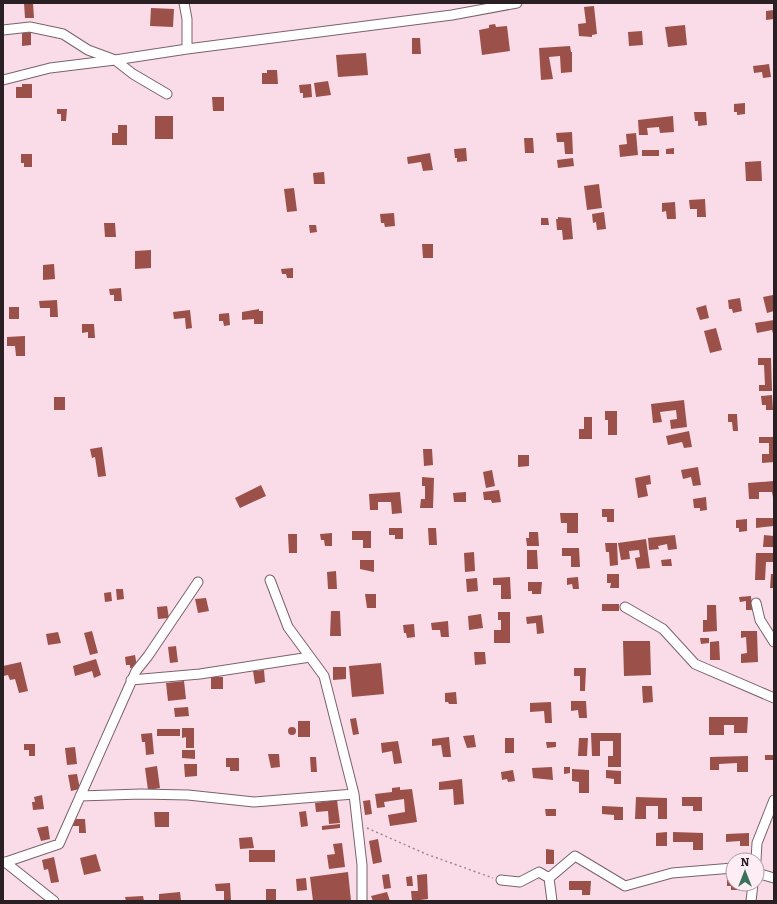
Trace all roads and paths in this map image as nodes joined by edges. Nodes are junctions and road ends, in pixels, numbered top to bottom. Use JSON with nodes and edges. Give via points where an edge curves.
{"nodes":[{"id":1,"x":184,"y":3,"type":"edge"},
{"id":2,"x":517,"y":3,"type":"edge"},
{"id":3,"x":3,"y":30,"type":"edge"},
{"id":4,"x":187,"y":49,"type":"junction"},
{"id":5,"x":115,"y":60,"type":"junction"},
{"id":6,"x":3,"y":80,"type":"edge"},
{"id":7,"x":167,"y":94,"type":"dead end"},
{"id":8,"x":270,"y":580,"type":"dead end"},
{"id":9,"x":198,"y":582,"type":"dead end"},
{"id":10,"x":756,"y":603,"type":"dead end"},
{"id":11,"x":625,"y":607,"type":"dead end"},
{"id":12,"x":774,"y":642,"type":"edge"},
{"id":13,"x":310,"y":657,"type":"junction"},
{"id":14,"x":131,"y":680,"type":"junction"},
{"id":15,"x":774,"y":698,"type":"edge"},
{"id":16,"x":354,"y":794,"type":"junction"},
{"id":17,"x":80,"y":796,"type":"junction"},
{"id":18,"x":774,"y":800,"type":"edge"},
{"id":19,"x":358,"y":824,"type":"junction"},
{"id":20,"x":756,"y":852,"type":"edge"},
{"id":21,"x":4,"y":862,"type":"edge"},
{"id":22,"x":725,"y":869,"type":"edge"},
{"id":23,"x":549,"y":878,"type":"junction"},
{"id":24,"x":501,"y":880,"type":"joint"},
{"id":25,"x":54,"y":901,"type":"edge"},
{"id":26,"x":362,"y":901,"type":"edge"},
{"id":27,"x":552,"y":901,"type":"edge"}],
"edges":[{"from":1,"to":4,"type":"street"},
{"from":2,"to":4,"type":"street","via":[[445,16]]},
{"from":3,"to":5,"type":"street","via":[[30,27],[63,34],[88,50]]},
{"from":4,"to":5,"type":"street"},
{"from":5,"to":6,"type":"street","via":[[50,68]]},
{"from":5,"to":7,"type":"street"},
{"from":8,"to":13,"type":"street","via":[[288,627]]},
{"from":9,"to":14,"type":"street"},
{"from":10,"to":12,"type":"street","via":[[760,620]]},
{"from":11,"to":15,"type":"street","via":[[663,629],[695,664]]},
{"from":13,"to":14,"type":"street","via":[[200,674]]},
{"from":13,"to":16,"type":"street","via":[[324,676]]},
{"from":14,"to":17,"type":"street"},
{"from":16,"to":17,"type":"street","via":[[254,802],[188,795]]},
{"from":16,"to":19,"type":"street"},
{"from":17,"to":21,"type":"street","via":[[59,844]]},
{"from":18,"to":20,"type":"street","via":[[757,843]]},
{"from":19,"to":24,"type":"path","via":[[426,854]]},
{"from":19,"to":26,"type":"street"},
{"from":21,"to":25,"type":"street"},
{"from":22,"to":23,"type":"street","via":[[672,873],[625,886],[575,856]]},
{"from":23,"to":24,"type":"street","via":[[539,872],[520,882]]},
{"from":23,"to":27,"type":"street"}]}
